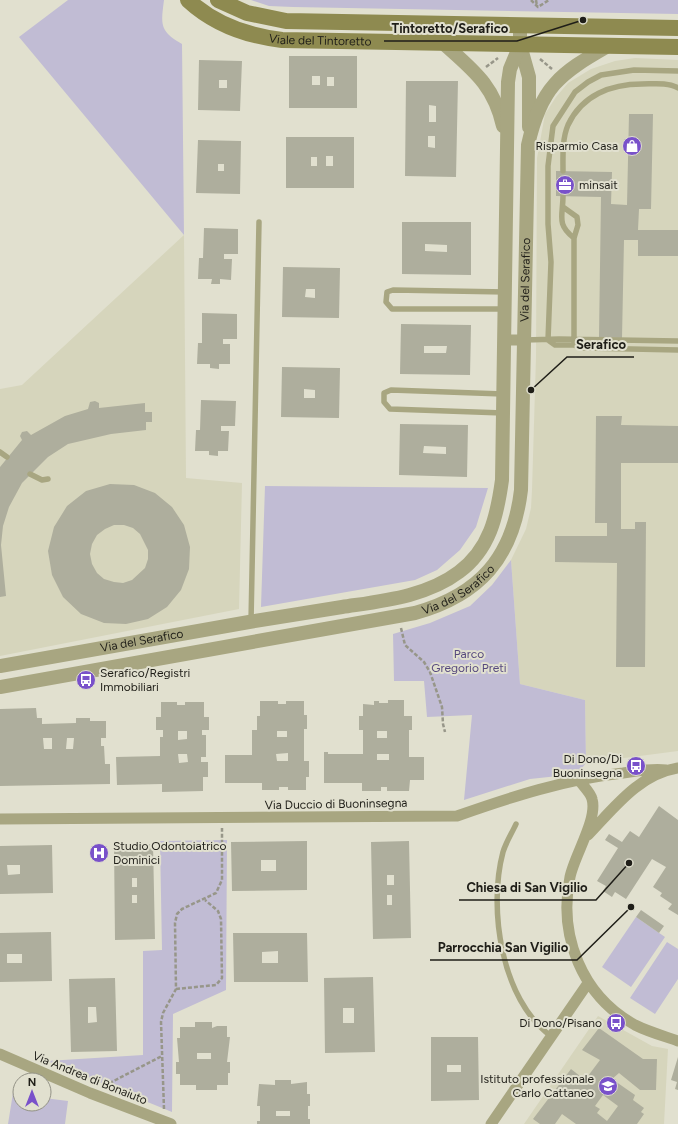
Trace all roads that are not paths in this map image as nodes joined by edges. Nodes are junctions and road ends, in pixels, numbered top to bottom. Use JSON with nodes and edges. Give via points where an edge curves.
{"nodes":[{"id":1,"x":188,"y":0,"type":"edge"},
{"id":2,"x":218,"y":0,"type":"edge"},
{"id":3,"x":520,"y":26,"type":"junction"},
{"id":4,"x":678,"y":28,"type":"edge"},
{"id":5,"x":443,"y":43,"type":"junction"},
{"id":6,"x":520,"y":45,"type":"junction"},
{"id":7,"x":608,"y":46,"type":"junction"},
{"id":8,"x":678,"y":47,"type":"edge"},
{"id":9,"x":678,"y":71,"type":"edge"},
{"id":10,"x":678,"y":88,"type":"edge"},
{"id":11,"x":507,"y":143,"type":"junction"},
{"id":12,"x":528,"y":145,"type":"junction"},
{"id":13,"x":563,"y":171,"type":"dead end"},
{"id":14,"x":563,"y":196,"type":"dead end"},
{"id":15,"x":563,"y":207,"type":"junction"},
{"id":16,"x":259,"y":222,"type":"dead end"},
{"id":17,"x":574,"y":238,"type":"junction"},
{"id":18,"x":506,"y":292,"type":"junction"},
{"id":19,"x":505,"y":309,"type":"junction"},
{"id":20,"x":505,"y":340,"type":"junction"},
{"id":21,"x":525,"y":340,"type":"junction"},
{"id":22,"x":548,"y":340,"type":"junction"},
{"id":23,"x":678,"y":341,"type":"edge"},
{"id":24,"x":574,"y":342,"type":"junction"},
{"id":25,"x":678,"y":350,"type":"edge"},
{"id":26,"x":503,"y":394,"type":"junction"},
{"id":27,"x":503,"y":413,"type":"junction"},
{"id":28,"x":0,"y":452,"type":"edge"},
{"id":29,"x":7,"y":457,"type":"dead end"},
{"id":30,"x":30,"y":474,"type":"dead end"},
{"id":31,"x":48,"y":479,"type":"dead end"},
{"id":32,"x":251,"y":622,"type":"junction"},
{"id":33,"x":0,"y":666,"type":"edge"},
{"id":34,"x":0,"y":687,"type":"edge"},
{"id":35,"x":678,"y":768,"type":"edge"},
{"id":36,"x":666,"y":770,"type":"junction"},
{"id":37,"x":579,"y":780,"type":"junction"},
{"id":38,"x":0,"y":819,"type":"edge"},
{"id":39,"x":516,"y":824,"type":"dead end"},
{"id":40,"x":582,"y":842,"type":"junction"},
{"id":41,"x":588,"y":983,"type":"junction"},
{"id":42,"x":551,"y":1036,"type":"junction"},
{"id":43,"x":678,"y":1041,"type":"edge"},
{"id":44,"x":0,"y":1054,"type":"edge"},
{"id":45,"x":166,"y":1122,"type":"edge"},
{"id":46,"x":491,"y":1124,"type":"edge"}],
"edges":[{"from":1,"to":5,"type":"main road","name":"Viale del Tintoretto","via":[[231,28],[266,38]]},
{"from":2,"to":3,"type":"main road","name":"Viale del Tintoretto","via":[[247,13],[286,21]]},
{"from":3,"to":4,"type":"main road","name":"Viale del Tintoretto"},
{"from":3,"to":6,"type":"street","name":"Via del Serafico"},
{"from":5,"to":6,"type":"main road","name":"Viale del Tintoretto"},
{"from":5,"to":11,"type":"street","name":"Via del Serafico","via":[[478,75],[493,96]]},
{"from":6,"to":7,"type":"main road","name":"Viale del Tintoretto"},
{"from":6,"to":11,"type":"street","name":"Via del Serafico","via":[[512,61],[509,76]]},
{"from":6,"to":12,"type":"street","name":"Via del Serafico","via":[[529,77]]},
{"from":7,"to":8,"type":"main road","name":"Viale del Tintoretto"},
{"from":7,"to":12,"type":"street","name":"Via del Serafico","via":[[570,69],[552,85],[540,105]]},
{"from":9,"to":22,"type":"lane","via":[[634,70],[601,75],[575,92],[553,126],[548,166],[551,262]]},
{"from":10,"to":13,"type":"lane","via":[[667,84],[625,84],[614,86],[594,96],[575,114],[568,125]]},
{"from":11,"to":18,"type":"street","name":"Via del Serafico"},
{"from":12,"to":21,"type":"street","name":"Via del Serafico"},
{"from":14,"to":15,"type":"lane"},
{"from":15,"to":17,"type":"lane","via":[[561,224],[565,232]]},
{"from":15,"to":17,"type":"lane","via":[[576,217],[578,225]]},
{"from":16,"to":32,"type":"lane"},
{"from":17,"to":24,"type":"lane"},
{"from":18,"to":19,"type":"street","name":"Via del Serafico"},
{"from":18,"to":19,"type":"lane","via":[[393,290],[387,292],[386,302],[392,309]]},
{"from":19,"to":20,"type":"street","name":"Via del Serafico"},
{"from":20,"to":21,"type":"street"},
{"from":20,"to":26,"type":"street","name":"Via del Serafico"},
{"from":21,"to":22,"type":"lane"},
{"from":21,"to":34,"type":"street","name":"Via del Serafico","via":[[522,469],[517,517],[508,543],[497,562],[470,588],[436,606],[400,616]]},
{"from":22,"to":24,"type":"lane","via":[[555,345]]},
{"from":23,"to":24,"type":"lane"},
{"from":24,"to":25,"type":"lane","via":[[584,348]]},
{"from":26,"to":27,"type":"street","name":"Via del Serafico"},
{"from":26,"to":27,"type":"lane","via":[[391,390],[384,393],[384,402],[390,409]]},
{"from":27,"to":32,"type":"street","name":"Via del Serafico","via":[[502,480],[495,522],[485,544],[466,567],[444,582],[404,596]]},
{"from":28,"to":29,"type":"lane"},
{"from":30,"to":31,"type":"lane","via":[[42,480]]},
{"from":32,"to":33,"type":"street","name":"Via del Serafico"},
{"from":35,"to":36,"type":"street"},
{"from":36,"to":37,"type":"street","name":"Via Duccio di Buoninsegna","via":[[653,769]]},
{"from":36,"to":40,"type":"street","via":[[636,786]]},
{"from":37,"to":38,"type":"street","name":"Via Duccio di Buoninsegna","via":[[515,796],[457,816]]},
{"from":37,"to":40,"type":"street","via":[[592,798],[593,805],[591,823]]},
{"from":39,"to":42,"type":"lane","via":[[503,851],[498,888],[497,912],[504,958],[530,1016]]},
{"from":40,"to":41,"type":"street","via":[[570,877],[567,912],[573,954]]},
{"from":41,"to":42,"type":"street"},
{"from":41,"to":43,"type":"street","via":[[609,1005],[635,1025]]},
{"from":42,"to":46,"type":"street"},
{"from":44,"to":45,"type":"street","name":"Via Andrea di Bonaiuto"}]}
